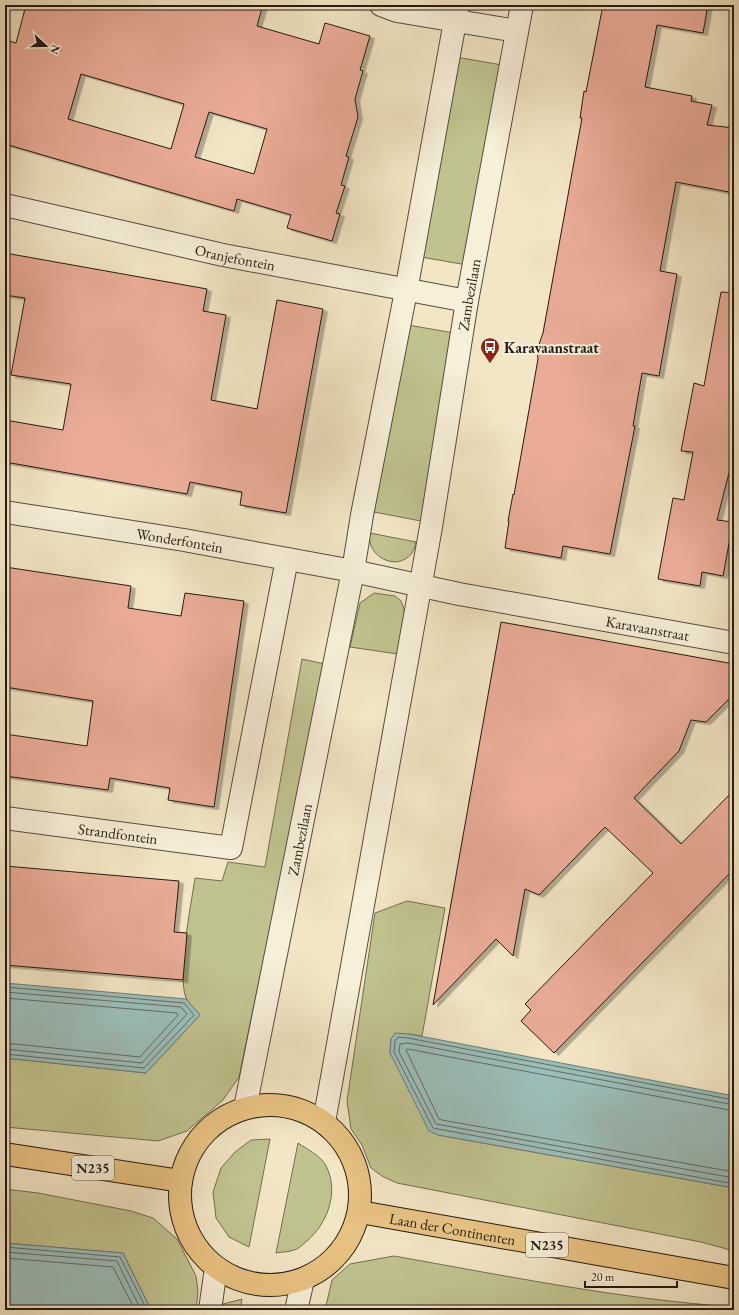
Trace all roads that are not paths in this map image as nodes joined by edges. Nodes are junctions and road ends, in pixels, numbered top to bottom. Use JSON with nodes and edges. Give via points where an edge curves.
{"nodes":[{"id":1,"x":382,"y":5,"type":"edge"},
{"id":2,"x":522,"y":5,"type":"edge"},
{"id":3,"x":456,"y":13,"type":"edge"},
{"id":4,"x":517,"y":31,"type":"junction"},
{"id":5,"x":5,"y":205,"type":"edge"},
{"id":6,"x":406,"y":291,"type":"junction"},
{"id":7,"x":467,"y":302,"type":"junction"},
{"id":8,"x":5,"y":512,"type":"edge"},
{"id":9,"x":287,"y":559,"type":"junction"},
{"id":10,"x":353,"y":571,"type":"junction"},
{"id":11,"x":420,"y":586,"type":"junction"},
{"id":12,"x":734,"y":643,"type":"edge"},
{"id":13,"x":5,"y":818,"type":"edge"},
{"id":14,"x":245,"y":1108,"type":"junction"},
{"id":15,"x":324,"y":1122,"type":"junction"},
{"id":16,"x":5,"y":1154,"type":"edge"},
{"id":17,"x":181,"y":1181,"type":"junction"},
{"id":18,"x":360,"y":1212,"type":"junction"},
{"id":19,"x":216,"y":1268,"type":"junction"},
{"id":20,"x":734,"y":1278,"type":"edge"},
{"id":21,"x":302,"y":1280,"type":"junction"},
{"id":22,"x":210,"y":1310,"type":"edge"},
{"id":23,"x":296,"y":1310,"type":"edge"}],
"edges":[{"from":1,"to":3,"type":"street","via":[[398,11]]},
{"from":2,"to":4,"type":"street","name":"Zambezilaan"},
{"from":3,"to":4,"type":"street"},
{"from":3,"to":6,"type":"street","name":"Zambezilaan"},
{"from":4,"to":7,"type":"street","name":"Zambezilaan"},
{"from":5,"to":6,"type":"street","name":"Oranjefontein","via":[[223,255]]},
{"from":6,"to":7,"type":"street","name":"Oranjefontein"},
{"from":6,"to":10,"type":"street","name":"Zambezilaan"},
{"from":7,"to":11,"type":"street","name":"Zambezilaan"},
{"from":8,"to":9,"type":"street","name":"Wonderfontein"},
{"from":9,"to":10,"type":"street","name":"Wonderfontein"},
{"from":9,"to":13,"type":"street","name":"Strandfontein","via":[[231,848]]},
{"from":10,"to":11,"type":"street"},
{"from":10,"to":14,"type":"street","name":"Zambezilaan"},
{"from":11,"to":12,"type":"street","name":"Karavaanstraat"},
{"from":11,"to":15,"type":"street","name":"Zambezilaan"},
{"from":14,"to":15,"type":"main road","via":[[272,1104],[300,1109]]},
{"from":14,"to":17,"type":"main road","via":[[222,1118],[202,1135],[188,1156]]},
{"from":15,"to":18,"type":"main road","via":[[342,1139],[355,1161],[361,1186]]},
{"from":16,"to":17,"type":"main road","number":"N235"},
{"from":17,"to":19,"type":"main road","via":[[180,1206],[186,1230],[199,1251]]},
{"from":18,"to":20,"type":"main road","name":"Laan der Continenten","number":"N235"},
{"from":18,"to":21,"type":"main road","via":[[352,1234],[340,1253],[323,1269]]},
{"from":19,"to":21,"type":"main road","via":[[249,1284],[285,1285]]},
{"from":19,"to":22,"type":"street"},
{"from":21,"to":23,"type":"street"}]}
